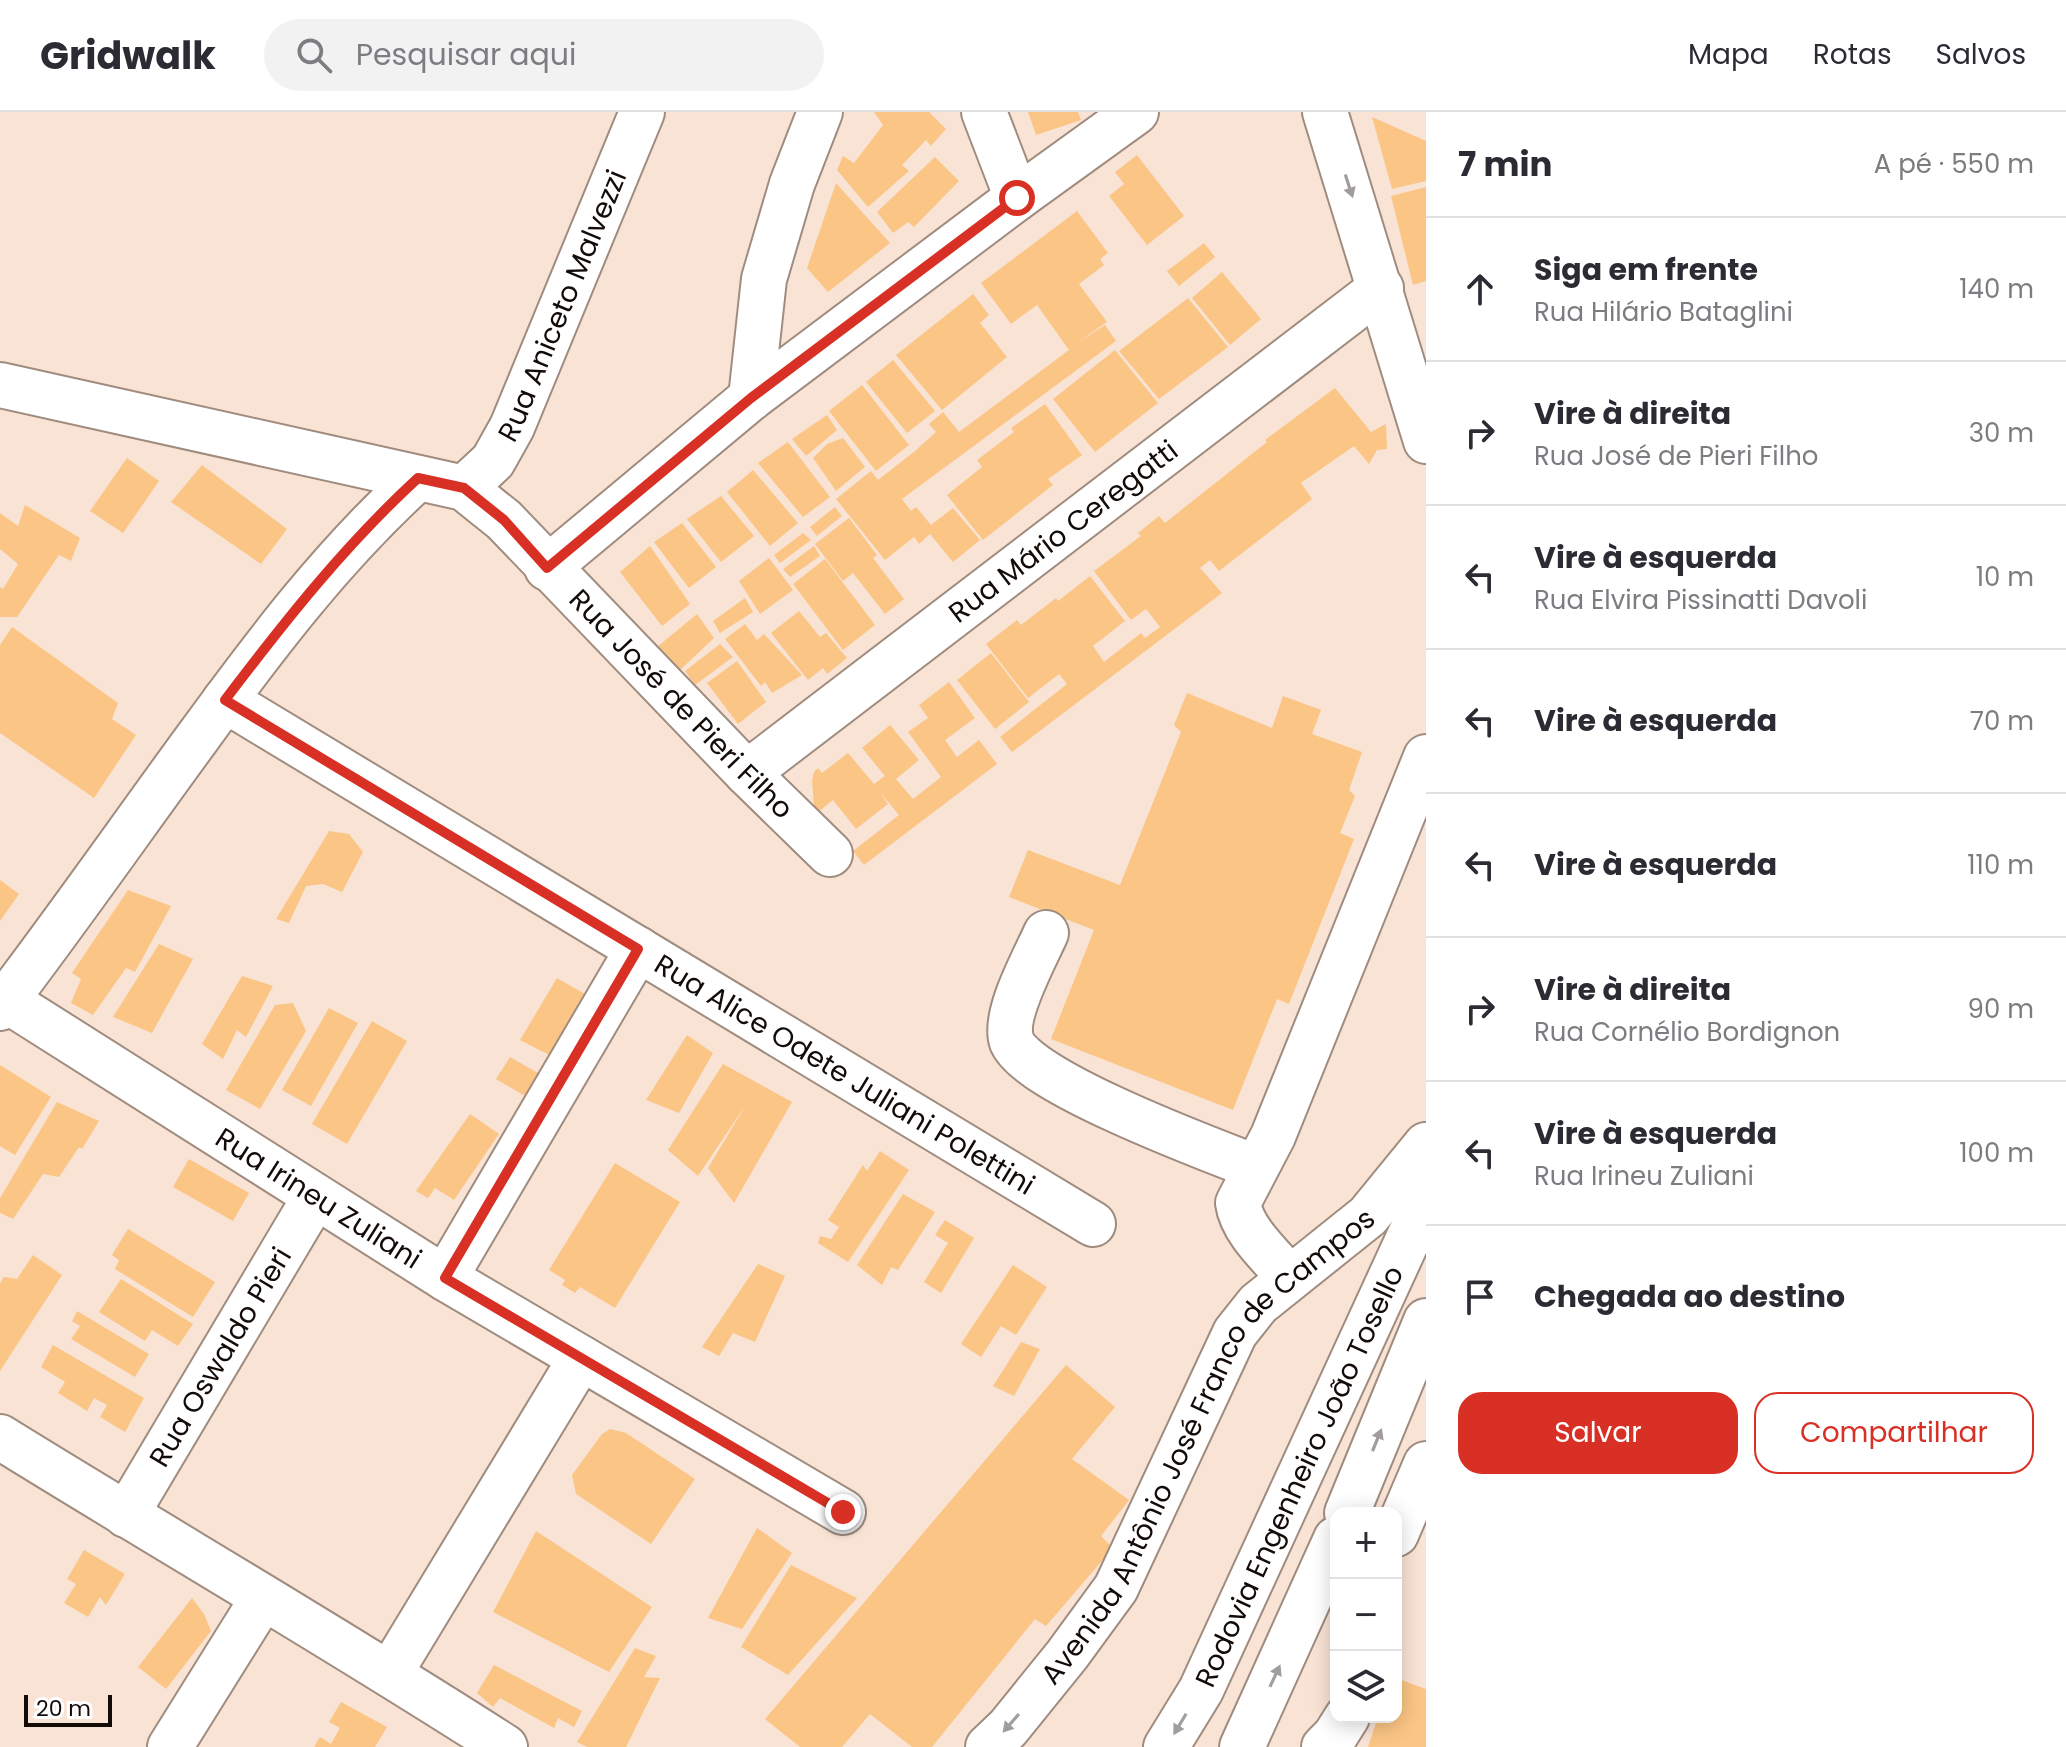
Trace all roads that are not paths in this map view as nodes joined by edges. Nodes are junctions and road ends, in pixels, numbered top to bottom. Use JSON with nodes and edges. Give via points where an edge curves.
{"nodes":[{"id":1,"x":642,"y":112,"type":"edge"},
{"id":2,"x":820,"y":112,"type":"edge"},
{"id":3,"x":984,"y":112,"type":"edge"},
{"id":4,"x":1136,"y":112,"type":"edge"},
{"id":5,"x":1325,"y":112,"type":"edge"},
{"id":6,"x":1017,"y":198,"type":"junction"},
{"id":7,"x":1381,"y":288,"type":"junction"},
{"id":8,"x":0,"y":385,"type":"edge"},
{"id":9,"x":751,"y":398,"type":"junction"},
{"id":10,"x":1426,"y":441,"type":"edge"},
{"id":11,"x":418,"y":478,"type":"junction"},
{"id":12,"x":464,"y":488,"type":"junction"},
{"id":13,"x":547,"y":568,"type":"junction"},
{"id":14,"x":225,"y":700,"type":"junction"},
{"id":15,"x":1426,"y":757,"type":"edge"},
{"id":16,"x":747,"y":773,"type":"junction"},
{"id":17,"x":830,"y":854,"type":"dead end"},
{"id":18,"x":1046,"y":933,"type":"dead end"},
{"id":19,"x":638,"y":949,"type":"junction"},
{"id":20,"x":3,"y":1004,"type":"edge"},
{"id":21,"x":1426,"y":1145,"type":"edge"},
{"id":22,"x":1255,"y":1167,"type":"junction"},
{"id":23,"x":315,"y":1197,"type":"junction"},
{"id":24,"x":1426,"y":1200,"type":"edge"},
{"id":25,"x":1093,"y":1224,"type":"dead end"},
{"id":26,"x":1289,"y":1277,"type":"junction"},
{"id":27,"x":445,"y":1278,"type":"junction"},
{"id":28,"x":1426,"y":1321,"type":"edge"},
{"id":29,"x":581,"y":1358,"type":"junction"},
{"id":30,"x":0,"y":1437,"type":"edge"},
{"id":31,"x":1426,"y":1464,"type":"edge"},
{"id":32,"x":1349,"y":1507,"type":"edge"},
{"id":33,"x":843,"y":1512,"type":"dead end"},
{"id":34,"x":126,"y":1515,"type":"junction"},
{"id":35,"x":1402,"y":1520,"type":"edge"},
{"id":36,"x":1330,"y":1552,"type":"edge"},
{"id":37,"x":263,"y":1598,"type":"junction"},
{"id":38,"x":390,"y":1673,"type":"junction"},
{"id":39,"x":1343,"y":1723,"type":"edge"},
{"id":40,"x":170,"y":1747,"type":"edge"},
{"id":41,"x":505,"y":1747,"type":"edge"},
{"id":42,"x":988,"y":1747,"type":"edge"},
{"id":43,"x":1166,"y":1747,"type":"edge"},
{"id":44,"x":1242,"y":1747,"type":"edge"},
{"id":45,"x":1324,"y":1747,"type":"edge"}],
"edges":[{"from":1,"to":12,"type":"street","name":"Rua Aniceto Malvezzi","via":[[512,427],[493,461]]},
{"from":2,"to":9,"type":"street","via":[[764,279]]},
{"from":3,"to":6,"type":"street"},
{"from":4,"to":6,"type":"street"},
{"from":5,"to":7,"type":"street","one_way":true},
{"from":6,"to":9,"type":"street"},
{"from":7,"to":10,"type":"street"},
{"from":7,"to":16,"type":"street","name":"Rua Mário Ceregatti"},
{"from":8,"to":11,"type":"street"},
{"from":9,"to":13,"type":"street"},
{"from":11,"to":12,"type":"street"},
{"from":11,"to":14,"type":"street","via":[[341,554]]},
{"from":12,"to":13,"type":"street","name":"Rua José de Pieri Filho","via":[[504,520]]},
{"from":13,"to":16,"type":"street","name":"Rua José de Pieri Filho"},
{"from":14,"to":19,"type":"street","name":"Rua Alice Odete Juliani Polettini"},
{"from":14,"to":20,"type":"street"},
{"from":15,"to":22,"type":"street","via":[[1273,1136]]},
{"from":16,"to":17,"type":"street","name":"Rua José de Pieri Filho"},
{"from":18,"to":22,"type":"street","via":[[1020,992],[1010,1025],[1012,1044],[1031,1064],[1077,1092]]},
{"from":19,"to":25,"type":"street","name":"Rua Alice Odete Juliani Polettini"},
{"from":19,"to":27,"type":"street"},
{"from":20,"to":23,"type":"street","name":"Rua Irineu Zuliani"},
{"from":21,"to":26,"type":"street","name":"Avenida Antônio José Franco de Campos","via":[[1368,1216]]},
{"from":22,"to":26,"type":"street","via":[[1238,1203],[1240,1216]]},
{"from":23,"to":27,"type":"street","name":"Rua Irineu Zuliani"},
{"from":23,"to":34,"type":"street","name":"Rua Oswaldo Pieri"},
{"from":24,"to":43,"type":"street","name":"Rodovia Engenheiro João Tosello","one_way":true,"via":[[1201,1690]]},
{"from":26,"to":42,"type":"street","name":"Avenida Antônio José Franco de Campos","one_way":true,"via":[[1235,1333],[1116,1588]]},
{"from":27,"to":29,"type":"street","name":"Rua Irineu Zuliani"},
{"from":32,"to":28,"type":"street","name":"Rodovia Engenheiro João Tosello","one_way":true},
{"from":29,"to":33,"type":"street","name":"Rua Irineu Zuliani"},
{"from":29,"to":38,"type":"street"},
{"from":30,"to":34,"type":"street"},
{"from":31,"to":35,"type":"street"},
{"from":34,"to":37,"type":"street"},
{"from":44,"to":36,"type":"street","one_way":true},
{"from":37,"to":38,"type":"street"},
{"from":37,"to":40,"type":"street"},
{"from":38,"to":41,"type":"street"},
{"from":39,"to":45,"type":"street"}]}
